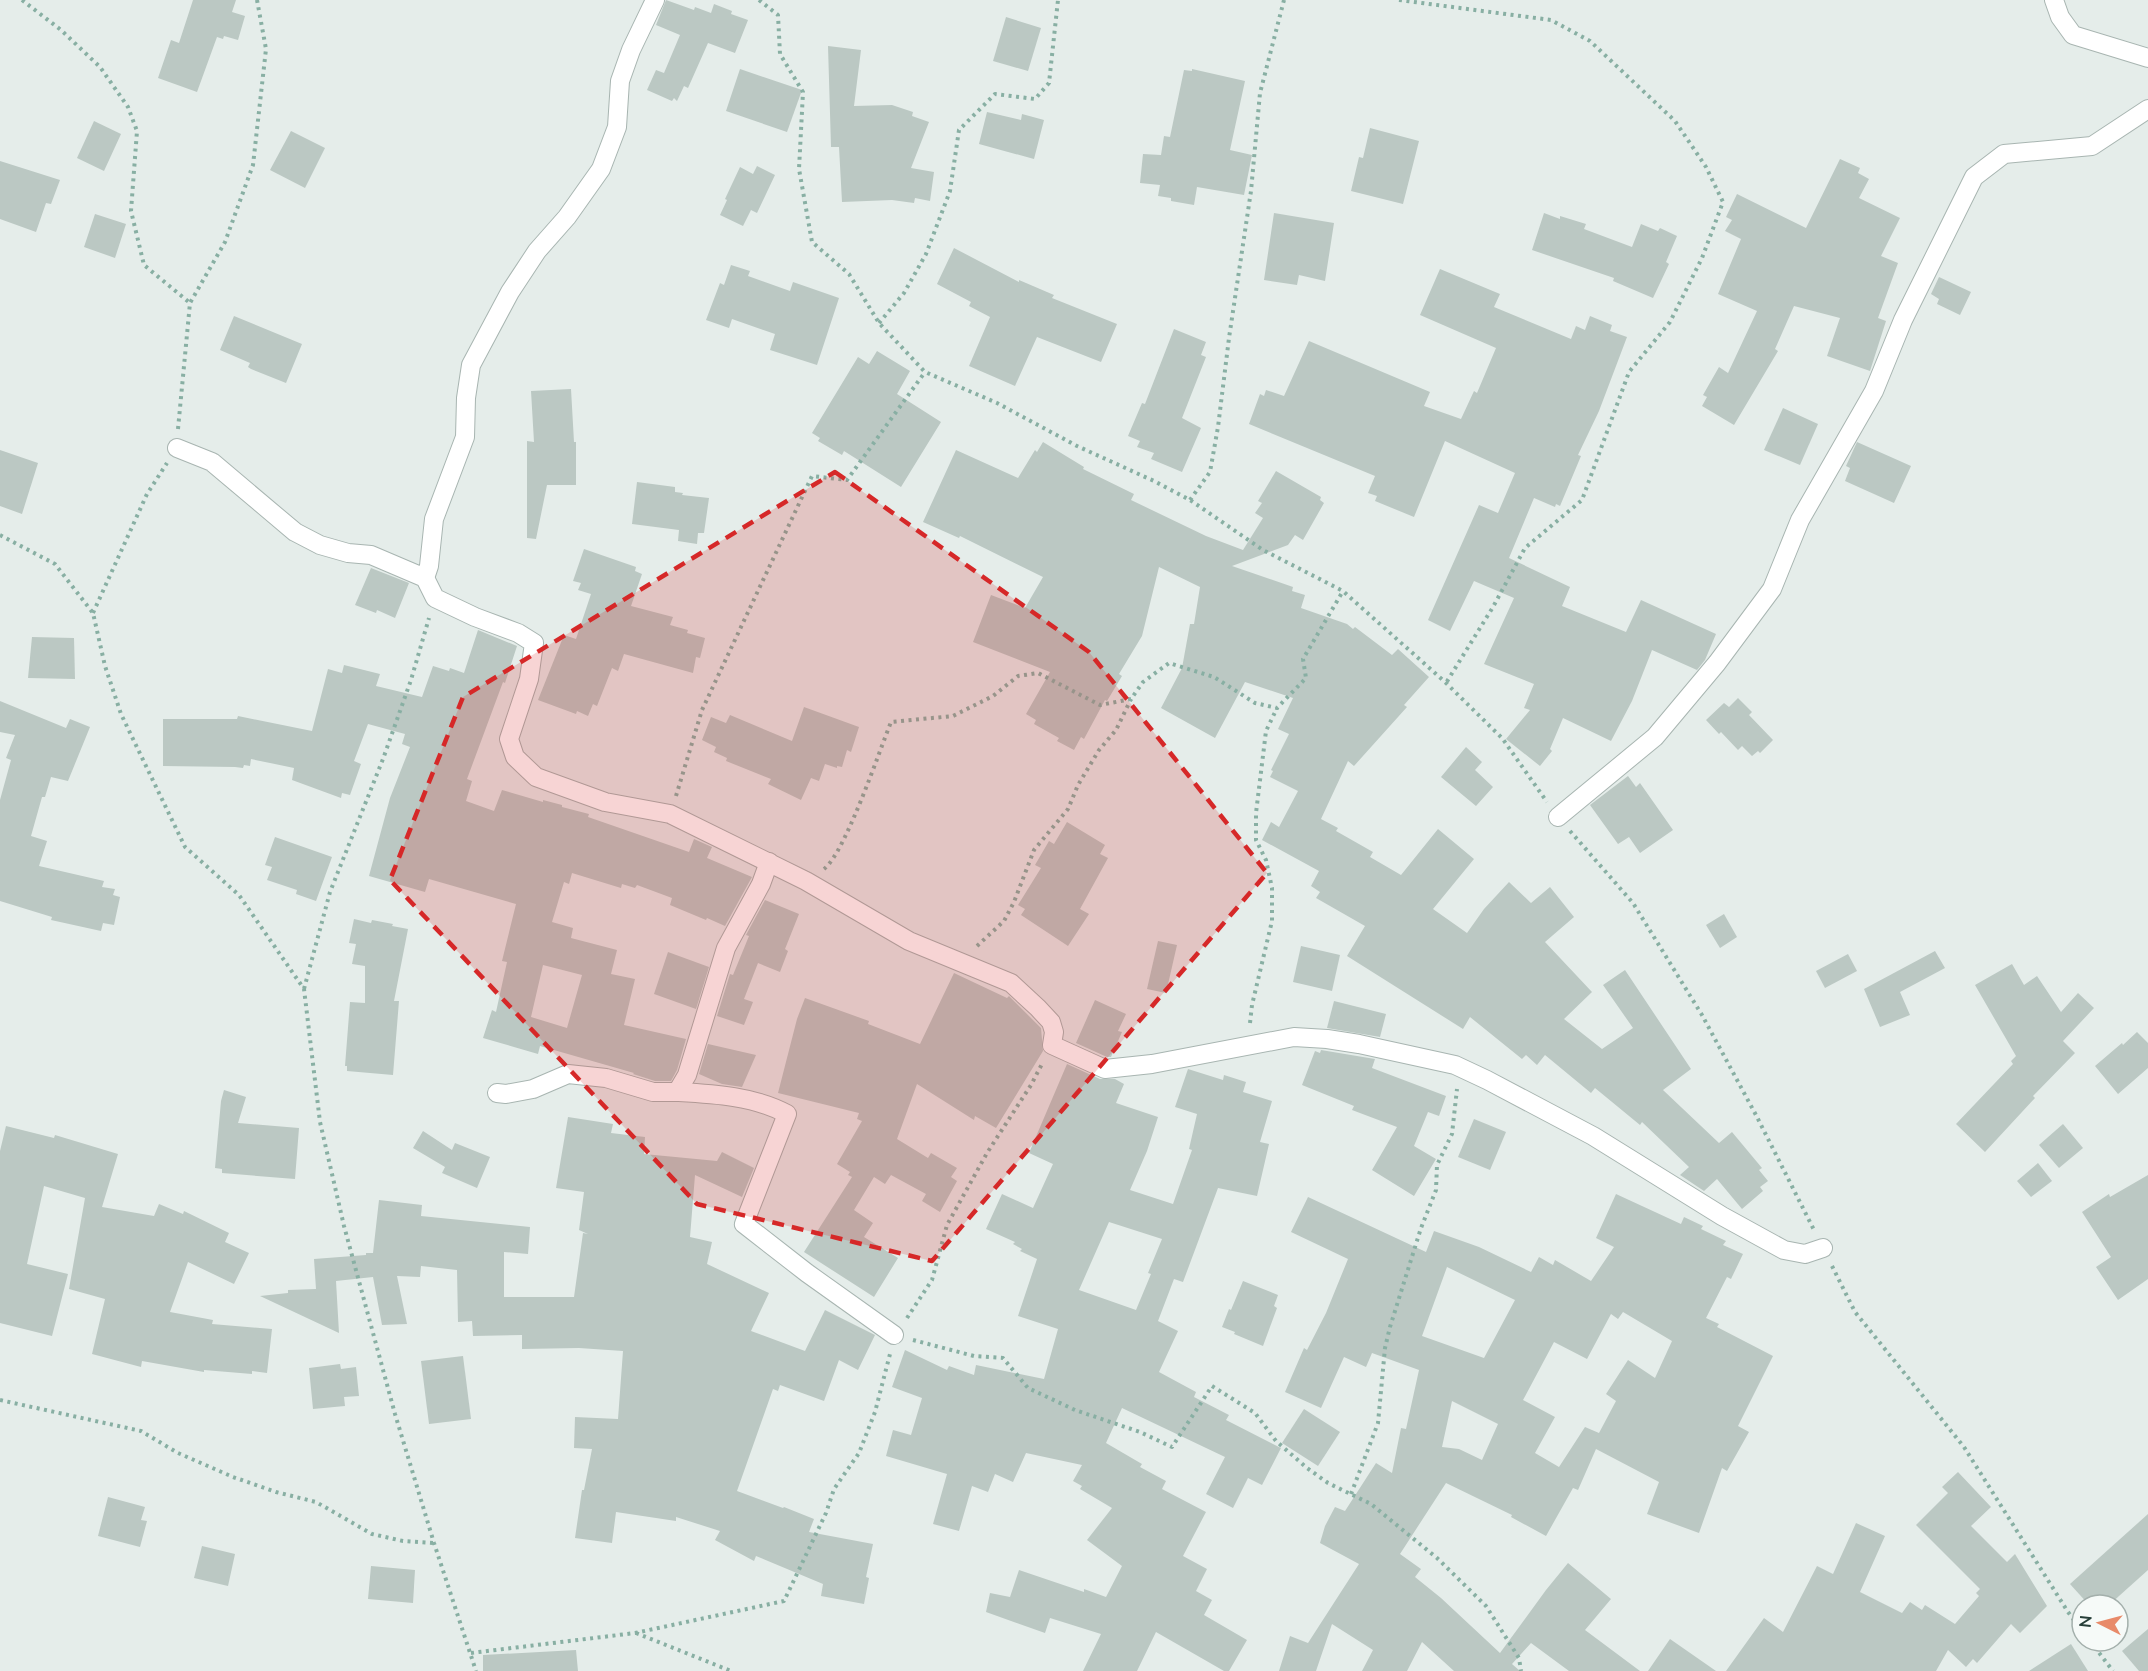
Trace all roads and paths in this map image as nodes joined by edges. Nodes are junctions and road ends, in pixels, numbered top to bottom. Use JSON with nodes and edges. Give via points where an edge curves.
{"nodes":[{"id":1,"x":22,"y":0,"type":"edge"},
{"id":2,"x":257,"y":0,"type":"edge"},
{"id":3,"x":655,"y":0,"type":"edge"},
{"id":4,"x":759,"y":0,"type":"edge"},
{"id":5,"x":1058,"y":0,"type":"edge"},
{"id":6,"x":1284,"y":0,"type":"edge"},
{"id":7,"x":1399,"y":0,"type":"edge"},
{"id":8,"x":2054,"y":0,"type":"edge"},
{"id":9,"x":2148,"y":58,"type":"edge"},
{"id":10,"x":2148,"y":108,"type":"edge"},
{"id":11,"x":190,"y":303,"type":"junction"},
{"id":12,"x":879,"y":323,"type":"junction"},
{"id":13,"x":925,"y":372,"type":"junction"},
{"id":14,"x":177,"y":448,"type":"junction"},
{"id":15,"x":1190,"y":500,"type":"junction"},
{"id":16,"x":0,"y":535,"type":"edge"},
{"id":17,"x":425,"y":578,"type":"junction"},
{"id":18,"x":1343,"y":591,"type":"junction"},
{"id":19,"x":435,"y":598,"type":"junction"},
{"id":20,"x":93,"y":613,"type":"junction"},
{"id":21,"x":1446,"y":684,"type":"junction"},
{"id":22,"x":1131,"y":699,"type":"junction"},
{"id":23,"x":1277,"y":708,"type":"junction"},
{"id":24,"x":670,"y":814,"type":"junction"},
{"id":25,"x":1558,"y":817,"type":"junction"},
{"id":26,"x":770,"y":862,"type":"junction"},
{"id":27,"x":806,"y":881,"type":"junction"},
{"id":28,"x":961,"y":961,"type":"junction"},
{"id":29,"x":304,"y":989,"type":"junction"},
{"id":30,"x":1052,"y":1045,"type":"junction"},
{"id":31,"x":1248,"y":1045,"type":"junction"},
{"id":32,"x":1461,"y":1068,"type":"junction"},
{"id":33,"x":677,"y":1092,"type":"junction"},
{"id":34,"x":497,"y":1093,"type":"dead end"},
{"id":35,"x":1823,"y":1248,"type":"junction"},
{"id":36,"x":894,"y":1335,"type":"junction"},
{"id":37,"x":0,"y":1400,"type":"edge"},
{"id":38,"x":1351,"y":1494,"type":"junction"},
{"id":39,"x":434,"y":1543,"type":"junction"},
{"id":40,"x":2070,"y":1615,"type":"edge"},
{"id":41,"x":635,"y":1633,"type":"junction"},
{"id":42,"x":471,"y":1653,"type":"junction"},
{"id":43,"x":2099,"y":1653,"type":"edge"},
{"id":44,"x":476,"y":1671,"type":"edge"},
{"id":45,"x":731,"y":1671,"type":"edge"},
{"id":46,"x":1521,"y":1671,"type":"edge"},
{"id":47,"x":2113,"y":1671,"type":"edge"}],
"edges":[{"from":1,"to":11,"type":"path","via":[[100,67],[128,107],[137,131],[131,211],[144,265]]},
{"from":2,"to":11,"type":"path","via":[[266,49],[253,165],[225,242]]},
{"from":3,"to":17,"type":"street","via":[[620,81],[617,127],[601,170],[537,250],[471,365],[465,438],[434,519]]},
{"from":4,"to":12,"type":"path","via":[[778,15],[780,54],[803,92],[799,169],[812,242],[849,274]]},
{"from":5,"to":12,"type":"path","via":[[1049,83],[1035,99],[995,94],[959,130],[950,191],[926,254],[904,293]]},
{"from":6,"to":15,"type":"path","via":[[1260,93],[1251,191],[1210,472]]},
{"from":7,"to":21,"type":"path","via":[[1551,20],[1590,41],[1675,121],[1706,166],[1723,202],[1702,258],[1670,322],[1629,372],[1582,500],[1525,548]]},
{"from":8,"to":9,"type":"street","via":[[2073,35]]},
{"from":10,"to":25,"type":"street","via":[[2092,146],[2004,154],[1974,177],[1903,320],[1874,392],[1800,520],[1772,589],[1655,737]]},
{"from":11,"to":14,"type":"path"},
{"from":12,"to":13,"type":"path"},
{"from":13,"to":15,"type":"path","via":[[997,403]]},
{"from":13,"to":24,"type":"path","via":[[848,480],[812,476],[702,710]]},
{"from":14,"to":17,"type":"street","via":[[212,462],[295,532],[320,545],[371,555]]},
{"from":14,"to":20,"type":"path","via":[[147,494]]},
{"from":15,"to":18,"type":"path","via":[[1263,550]]},
{"from":16,"to":20,"type":"path","via":[[55,564]]},
{"from":17,"to":19,"type":"street"},
{"from":18,"to":21,"type":"path"},
{"from":18,"to":23,"type":"path","via":[[1303,659],[1306,678]]},
{"from":19,"to":24,"type":"street","via":[[534,643],[529,679],[509,739],[515,757],[536,777],[605,801]]},
{"from":19,"to":29,"type":"path","via":[[383,759],[330,892]]},
{"from":20,"to":29,"type":"path","via":[[121,714],[185,847],[239,895]]},
{"from":21,"to":25,"type":"path","via":[[1502,738]]},
{"from":22,"to":23,"type":"path","via":[[1143,682],[1169,663],[1214,677],[1255,703]]},
{"from":22,"to":27,"type":"path","via":[[1100,705],[1038,673],[1018,676],[993,696],[953,716],[891,722],[844,841],[829,865]]},
{"from":22,"to":28,"type":"path","via":[[1116,730],[1078,785],[1068,809],[1034,850],[1004,921]]},
{"from":23,"to":31,"type":"path","via":[[1266,731],[1256,813],[1256,840],[1266,860],[1272,888],[1272,921],[1252,1005]]},
{"from":24,"to":26,"type":"street"},
{"from":25,"to":35,"type":"path","via":[[1633,903],[1683,984],[1757,1117]]},
{"from":26,"to":27,"type":"street"},
{"from":26,"to":33,"type":"street","via":[[726,948],[687,1076]]},
{"from":27,"to":28,"type":"street","via":[[909,941]]},
{"from":28,"to":30,"type":"street","via":[[1011,983],[1051,1022]]},
{"from":29,"to":39,"type":"path","via":[[320,1122],[344,1226]]},
{"from":30,"to":31,"type":"street","via":[[1105,1069]]},
{"from":30,"to":36,"type":"path","via":[[947,1225],[932,1280]]},
{"from":31,"to":32,"type":"street","via":[[1294,1037],[1328,1039]]},
{"from":32,"to":35,"type":"street","via":[[1593,1136],[1784,1250],[1805,1254]]},
{"from":32,"to":38,"type":"path","via":[[1452,1134],[1437,1165],[1436,1190],[1390,1327],[1378,1423]]},
{"from":33,"to":34,"type":"street","via":[[653,1092],[606,1078],[568,1074],[533,1089]]},
{"from":33,"to":36,"type":"street","via":[[717,1094],[772,1106],[786,1114],[744,1224]]},
{"from":35,"to":40,"type":"path","via":[[1855,1311],[1964,1447]]},
{"from":36,"to":38,"type":"path","via":[[974,1356],[1003,1358],[1028,1388],[1172,1447],[1212,1386],[1255,1413],[1276,1441],[1307,1468]]},
{"from":36,"to":41,"type":"path","via":[[875,1412],[859,1453],[834,1488],[784,1601]]},
{"from":37,"to":39,"type":"path","via":[[141,1431],[178,1453],[233,1477],[316,1502],[372,1534]]},
{"from":38,"to":46,"type":"path","via":[[1371,1504],[1421,1545],[1486,1606],[1519,1658]]},
{"from":39,"to":42,"type":"path"},
{"from":41,"to":42,"type":"path"},
{"from":41,"to":45,"type":"path"},
{"from":42,"to":44,"type":"path"},
{"from":43,"to":47,"type":"path"}]}
